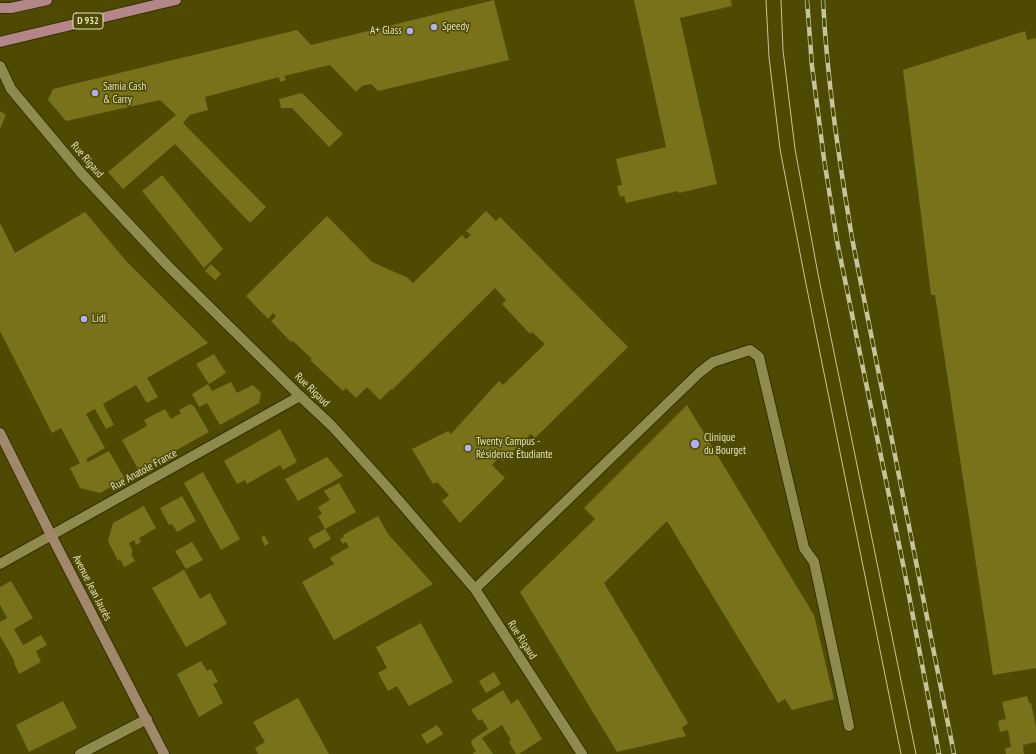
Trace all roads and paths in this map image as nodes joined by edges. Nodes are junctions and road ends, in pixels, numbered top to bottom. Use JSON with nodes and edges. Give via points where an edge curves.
{"nodes":[{"id":1,"x":47,"y":0,"type":"edge"},
{"id":2,"x":176,"y":0,"type":"edge"},
{"id":3,"x":0,"y":8,"type":"edge"},
{"id":4,"x":0,"y":42,"type":"edge"},
{"id":5,"x":0,"y":66,"type":"edge"},
{"id":6,"x":300,"y":396,"type":"junction"},
{"id":7,"x":0,"y":432,"type":"edge"},
{"id":8,"x":51,"y":535,"type":"junction"},
{"id":9,"x":0,"y":564,"type":"edge"},
{"id":10,"x":475,"y":589,"type":"junction"},
{"id":11,"x":147,"y":719,"type":"junction"},
{"id":12,"x":849,"y":726,"type":"dead end"},
{"id":13,"x":580,"y":753,"type":"edge"},
{"id":14,"x":80,"y":754,"type":"edge"},
{"id":15,"x":164,"y":754,"type":"edge"}],
"edges":[{"from":1,"to":3,"type":"main road"},
{"from":2,"to":4,"type":"main road","number":"D 932"},
{"from":5,"to":6,"type":"street","name":"Rue Rigaud","via":[[11,89],[82,174],[167,265]]},
{"from":6,"to":8,"type":"street","name":"Rue Anatole France"},
{"from":6,"to":10,"type":"street","name":"Rue Rigaud","via":[[332,426]]},
{"from":7,"to":8,"type":"main road","name":"Avenue Jean Jaurès"},
{"from":8,"to":9,"type":"street","name":"Rue Anatole France"},
{"from":8,"to":11,"type":"main road","name":"Avenue Jean Jaurès"},
{"from":10,"to":12,"type":"street","via":[[699,373],[713,362],[750,350],[759,357],[804,548],[814,562]]},
{"from":10,"to":13,"type":"street","name":"Rue Rigaud"},
{"from":11,"to":14,"type":"street"},
{"from":11,"to":15,"type":"main road","name":"Avenue Jean Jaurès"}]}
